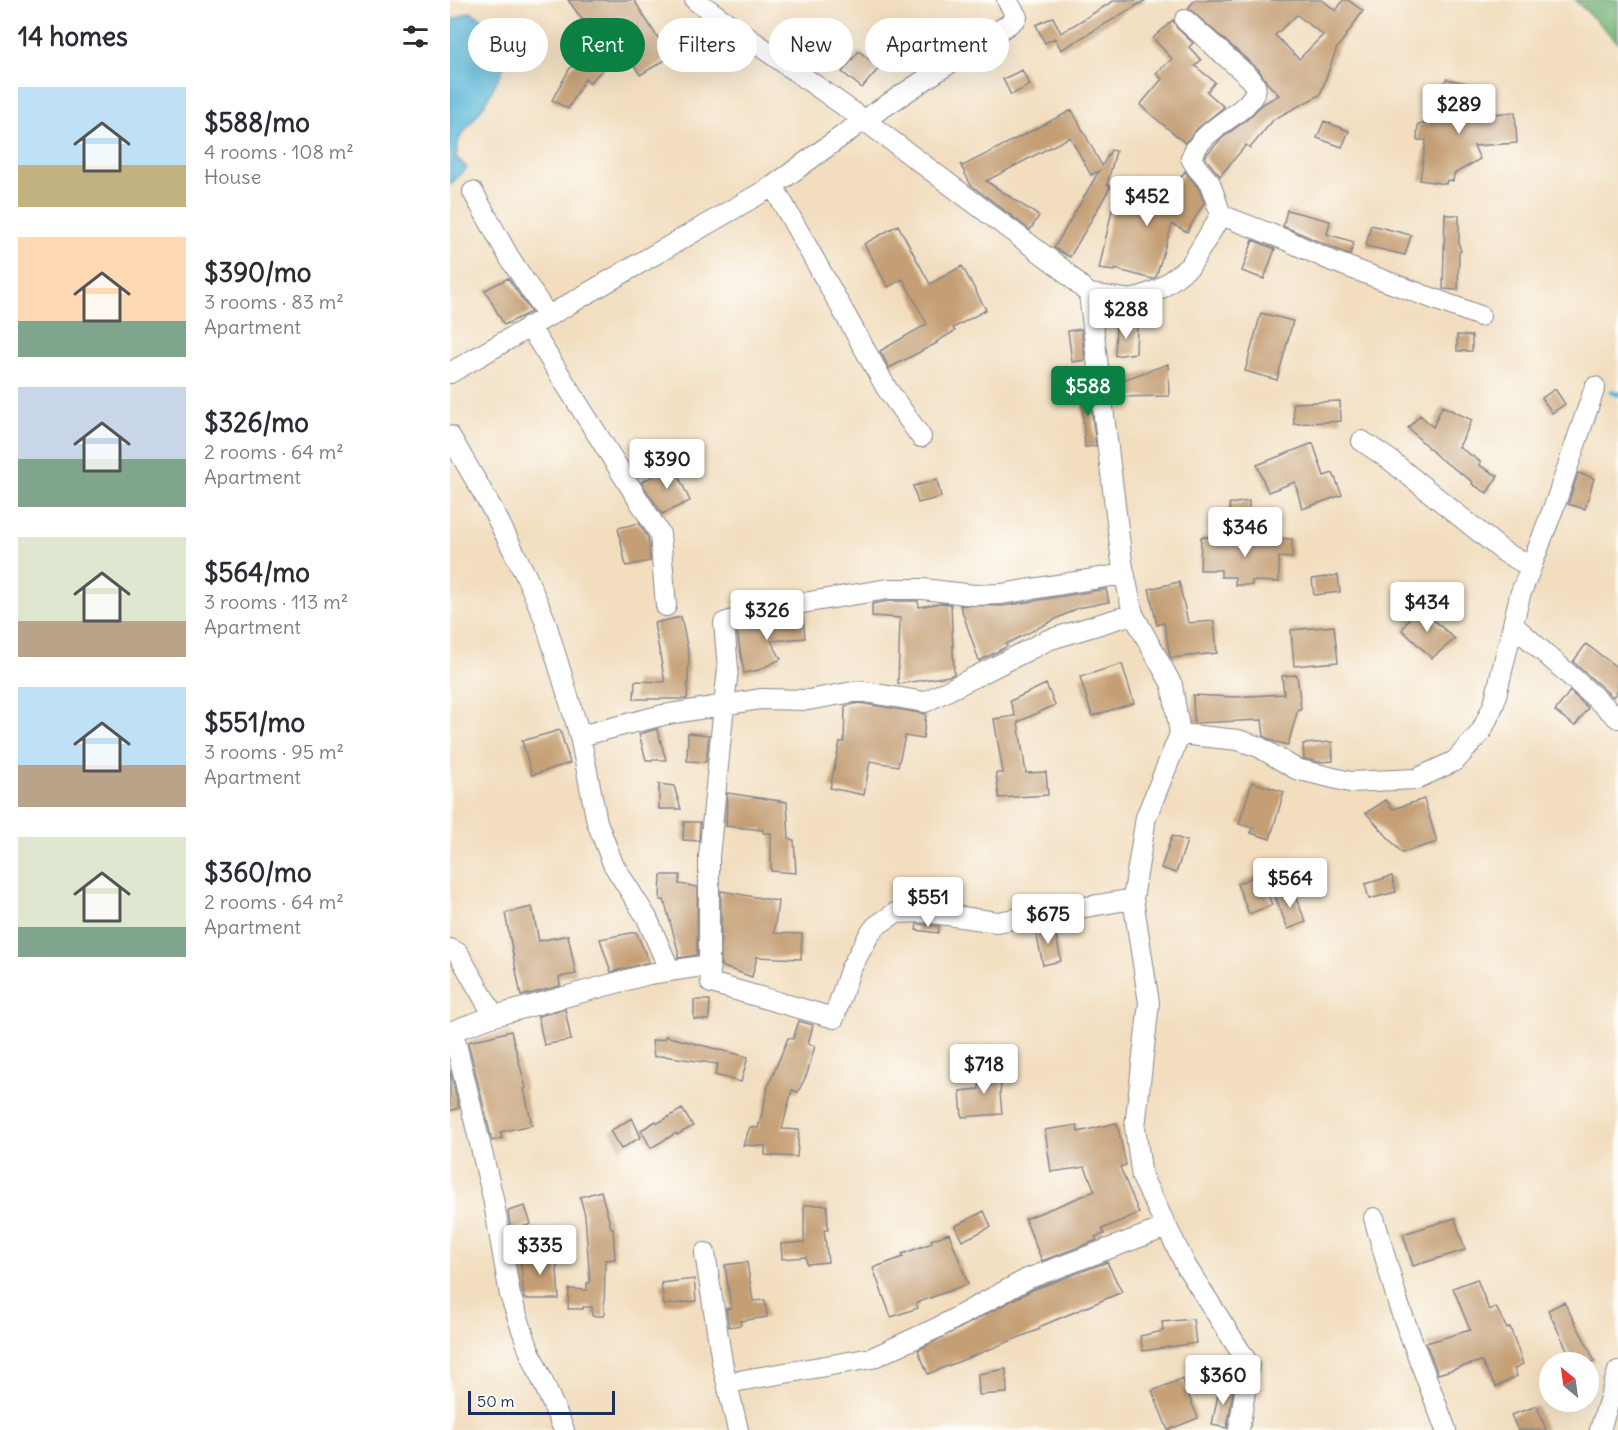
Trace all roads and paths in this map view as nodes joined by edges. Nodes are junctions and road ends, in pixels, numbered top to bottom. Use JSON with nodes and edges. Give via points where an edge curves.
{"nodes":[{"id":1,"x":696,"y":0,"type":"edge"},
{"id":2,"x":1007,"y":0,"type":"edge"},
{"id":3,"x":1185,"y":20,"type":"dead end"},
{"id":4,"x":864,"y":120,"type":"junction"},
{"id":5,"x":773,"y":186,"type":"junction"},
{"id":6,"x":473,"y":192,"type":"dead end"},
{"id":7,"x":1221,"y":215,"type":"junction"},
{"id":8,"x":1089,"y":294,"type":"junction"},
{"id":9,"x":547,"y":315,"type":"junction"},
{"id":10,"x":1480,"y":316,"type":"dead end"},
{"id":11,"x":529,"y":326,"type":"junction"},
{"id":12,"x":450,"y":373,"type":"edge"},
{"id":13,"x":1595,"y":387,"type":"dead end"},
{"id":14,"x":450,"y":436,"type":"edge"},
{"id":15,"x":921,"y":438,"type":"dead end"},
{"id":16,"x":1362,"y":441,"type":"dead end"},
{"id":17,"x":1531,"y":567,"type":"junction"},
{"id":18,"x":1124,"y":574,"type":"junction"},
{"id":19,"x":666,"y":606,"type":"dead end"},
{"id":20,"x":1133,"y":614,"type":"junction"},
{"id":21,"x":1513,"y":624,"type":"junction"},
{"id":22,"x":724,"y":705,"type":"junction"},
{"id":23,"x":1618,"y":718,"type":"edge"},
{"id":24,"x":1180,"y":734,"type":"junction"},
{"id":25,"x":580,"y":736,"type":"junction"},
{"id":26,"x":1132,"y":899,"type":"junction"},
{"id":27,"x":450,"y":949,"type":"edge"},
{"id":28,"x":709,"y":964,"type":"junction"},
{"id":29,"x":669,"y":971,"type":"junction"},
{"id":30,"x":494,"y":1016,"type":"junction"},
{"id":31,"x":451,"y":1031,"type":"edge"},
{"id":32,"x":1374,"y":1218,"type":"dead end"},
{"id":33,"x":1167,"y":1227,"type":"junction"},
{"id":34,"x":705,"y":1253,"type":"dead end"},
{"id":35,"x":1618,"y":1371,"type":"edge"},
{"id":36,"x":727,"y":1383,"type":"junction"},
{"id":37,"x":564,"y":1430,"type":"edge"},
{"id":38,"x":738,"y":1430,"type":"edge"},
{"id":39,"x":1239,"y":1430,"type":"edge"},
{"id":40,"x":1446,"y":1430,"type":"edge"},
{"id":41,"x":1600,"y":1430,"type":"edge"}],
"edges":[{"from":1,"to":4,"type":"street"},
{"from":2,"to":4,"type":"street","via":[[1017,17],[1009,24]]},
{"from":3,"to":7,"type":"street","via":[[1255,86],[1243,107],[1217,126],[1196,147],[1191,158],[1210,183]]},
{"from":4,"to":5,"type":"street"},
{"from":4,"to":8,"type":"street","via":[[1061,268]]},
{"from":5,"to":9,"type":"street"},
{"from":5,"to":15,"type":"street","via":[[887,389]]},
{"from":6,"to":9,"type":"street"},
{"from":7,"to":8,"type":"street","via":[[1190,266],[1160,289],[1132,300]]},
{"from":7,"to":10,"type":"street"},
{"from":8,"to":18,"type":"street"},
{"from":9,"to":11,"type":"street"},
{"from":11,"to":12,"type":"street"},
{"from":11,"to":19,"type":"street","via":[[660,534]]},
{"from":13,"to":17,"type":"street"},
{"from":14,"to":25,"type":"street","via":[[527,578],[545,620]]},
{"from":16,"to":17,"type":"street","via":[[1390,459],[1504,552]]},
{"from":17,"to":21,"type":"street"},
{"from":18,"to":20,"type":"street"},
{"from":18,"to":22,"type":"street","via":[[1001,594],[888,589],[766,609],[724,623],[728,669]]},
{"from":20,"to":22,"type":"street","via":[[1048,640],[925,702],[859,691],[808,700],[761,699]]},
{"from":20,"to":24,"type":"street","via":[[1172,685]]},
{"from":21,"to":23,"type":"street"},
{"from":21,"to":24,"type":"street","via":[[1494,704],[1481,732],[1455,761],[1416,779],[1350,782],[1296,769],[1259,747],[1238,740]]},
{"from":22,"to":25,"type":"street","via":[[663,714]]},
{"from":22,"to":28,"type":"street","via":[[709,856]]},
{"from":24,"to":26,"type":"street","via":[[1146,817]]},
{"from":25,"to":29,"type":"street","via":[[597,822],[613,864],[647,918]]},
{"from":26,"to":28,"type":"street","via":[[998,922],[926,912],[895,913],[869,935],[850,970],[834,1018],[711,983]]},
{"from":26,"to":33,"type":"street","via":[[1149,1003],[1135,1127],[1142,1177]]},
{"from":27,"to":30,"type":"street","via":[[458,953]]},
{"from":28,"to":29,"type":"street"},
{"from":29,"to":30,"type":"street"},
{"from":30,"to":31,"type":"street"},
{"from":31,"to":37,"type":"street","via":[[493,1198],[510,1295]]},
{"from":32,"to":40,"type":"street","via":[[1400,1306]]},
{"from":33,"to":36,"type":"street","via":[[1027,1279],[939,1328],[872,1358]]},
{"from":33,"to":39,"type":"street","via":[[1186,1266],[1250,1365]]},
{"from":34,"to":36,"type":"street"},
{"from":35,"to":41,"type":"street"},
{"from":36,"to":38,"type":"street"}]}
